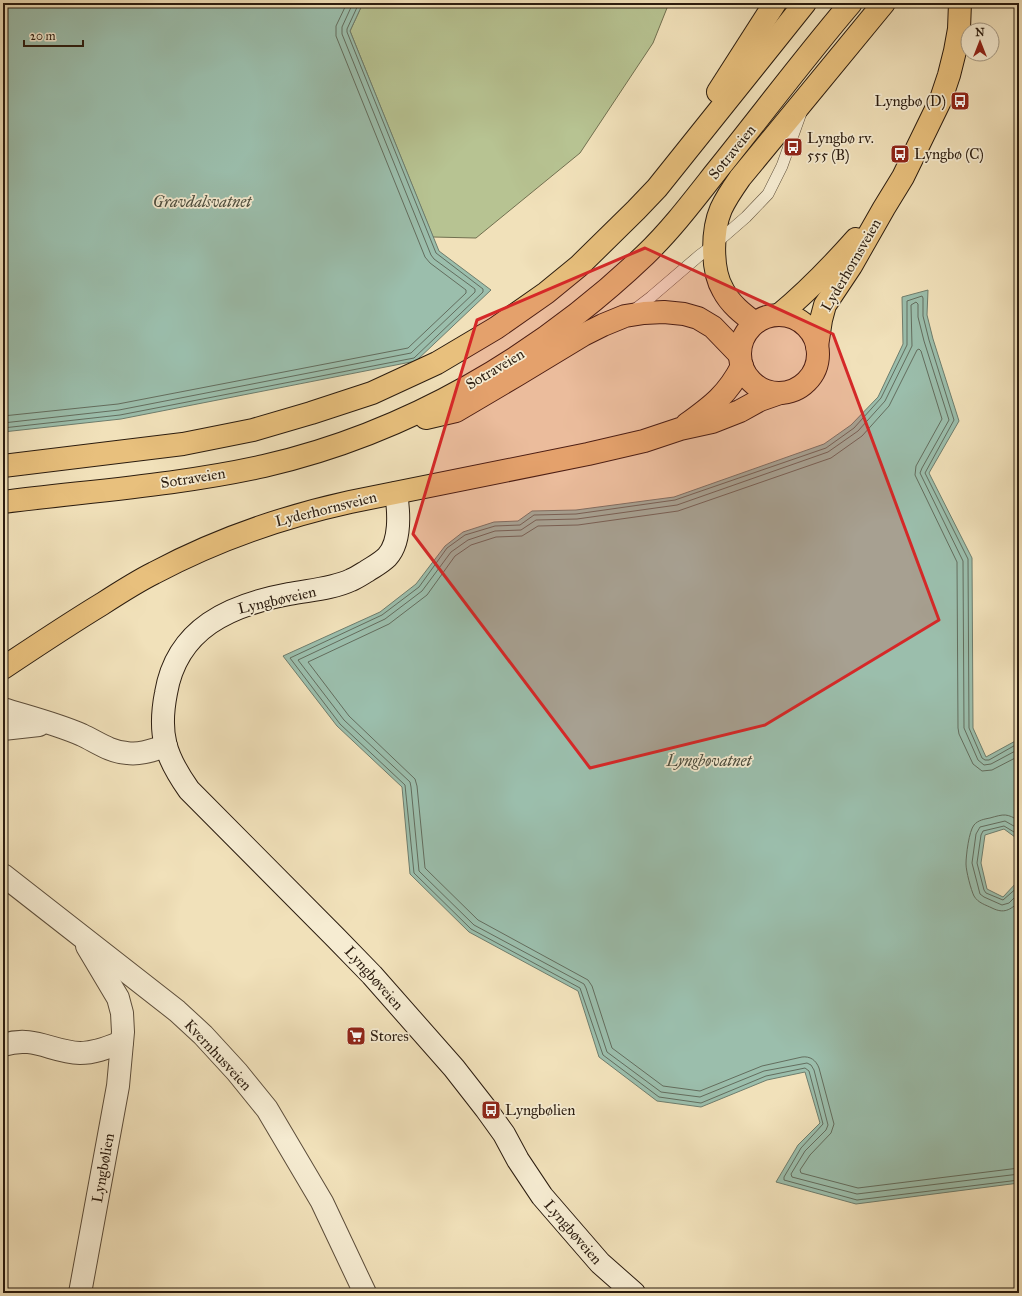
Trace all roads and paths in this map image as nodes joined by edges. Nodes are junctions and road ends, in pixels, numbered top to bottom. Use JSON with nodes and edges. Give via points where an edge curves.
{"nodes":[{"id":1,"x":775,"y":3,"type":"edge"},
{"id":2,"x":805,"y":3,"type":"edge"},
{"id":3,"x":851,"y":3,"type":"edge"},
{"id":4,"x":884,"y":3,"type":"edge"},
{"id":5,"x":960,"y":3,"type":"edge"},
{"id":6,"x":804,"y":100,"type":"junction"},
{"id":7,"x":657,"y":188,"type":"junction"},
{"id":8,"x":884,"y":208,"type":"junction"},
{"id":9,"x":715,"y":244,"type":"junction"},
{"id":10,"x":779,"y":315,"type":"junction"},
{"id":11,"x":625,"y":316,"type":"junction"},
{"id":12,"x":755,"y":323,"type":"junction"},
{"id":13,"x":817,"y":346,"type":"junction"},
{"id":14,"x":741,"y":361,"type":"junction"},
{"id":15,"x":780,"y":393,"type":"junction"},
{"id":16,"x":389,"y":426,"type":"junction"},
{"id":17,"x":680,"y":429,"type":"junction"},
{"id":18,"x":3,"y":466,"type":"edge"},
{"id":19,"x":396,"y":493,"type":"junction"},
{"id":20,"x":3,"y":502,"type":"edge"},
{"id":21,"x":3,"y":668,"type":"edge"},
{"id":22,"x":3,"y":710,"type":"edge"},
{"id":23,"x":54,"y":724,"type":"junction"},
{"id":24,"x":3,"y":729,"type":"edge"},
{"id":25,"x":166,"y":746,"type":"junction"},
{"id":26,"x":3,"y":875,"type":"edge"},
{"id":27,"x":84,"y":939,"type":"junction"},
{"id":28,"x":122,"y":1042,"type":"junction"},
{"id":29,"x":3,"y":1045,"type":"edge"},
{"id":30,"x":80,"y":1293,"type":"edge"},
{"id":31,"x":365,"y":1293,"type":"edge"},
{"id":32,"x":634,"y":1293,"type":"edge"}],
"edges":[{"from":1,"to":7,"type":"main road"},
{"from":2,"to":7,"type":"main road"},
{"from":3,"to":16,"type":"main road","name":"Sotraveien","via":[[677,220],[645,254],[567,322],[510,362],[449,397]]},
{"from":4,"to":6,"type":"main road"},
{"from":5,"to":8,"type":"main road","name":"Lyderhornsveien","via":[[955,51],[941,99],[903,177]]},
{"from":6,"to":9,"type":"main road","via":[[729,193],[720,210]]},
{"from":6,"to":9,"type":"lane","via":[[785,160],[768,194]]},
{"from":7,"to":18,"type":"main road","via":[[579,266],[546,293],[496,328],[437,363],[372,393],[253,430],[182,444]]},
{"from":8,"to":10,"type":"main road","name":"Lyderhornsveien","via":[[838,260]]},
{"from":8,"to":13,"type":"main road","name":"Lyderhornsveien","via":[[825,305]]},
{"from":9,"to":11,"type":"lane","via":[[652,298]]},
{"from":9,"to":12,"type":"main road","via":[[717,278],[723,291],[731,303]]},
{"from":10,"to":12,"type":"main road","via":[[766,317]]},
{"from":10,"to":13,"type":"main road","via":[[792,317],[804,324],[813,334]]},
{"from":11,"to":14,"type":"main road","via":[[664,312],[698,318],[713,327]]},
{"from":11,"to":16,"type":"main road","via":[[583,335],[456,411]]},
{"from":12,"to":14,"type":"main road","via":[[746,332],[741,343]]},
{"from":13,"to":15,"type":"main road","via":[[818,360],[805,384]]},
{"from":14,"to":15,"type":"main road","via":[[747,376],[754,384],[766,391]]},
{"from":14,"to":17,"type":"main road","name":"Lyderhornsveien","via":[[734,382],[723,395]]},
{"from":15,"to":17,"type":"main road","name":"Lyderhornsveien","via":[[712,422]]},
{"from":16,"to":20,"type":"main road","name":"Sotraveien","via":[[322,450],[264,466],[185,480]]},
{"from":17,"to":19,"type":"main road","name":"Lyderhornsveien","via":[[644,441]]},
{"from":19,"to":21,"type":"main road","name":"Lyderhornsveien","via":[[273,522],[192,554],[119,593]]},
{"from":19,"to":25,"type":"street","name":"Lyngbøveien","via":[[396,536],[387,557],[375,567],[350,581],[320,590],[289,594],[243,605],[223,614],[196,633],[184,647],[167,684],[163,715]]},
{"from":22,"to":23,"type":"street"},
{"from":23,"to":24,"type":"street"},
{"from":23,"to":25,"type":"street","via":[[114,751],[128,754]]},
{"from":25,"to":32,"type":"street","name":"Lyngbøveien","via":[[171,761],[189,790],[341,943],[454,1068],[504,1134],[542,1196],[600,1263]]},
{"from":26,"to":27,"type":"street","name":"Kvernhusveien"},
{"from":27,"to":28,"type":"street","name":"Lyngbølien","via":[[118,998],[122,1013]]},
{"from":27,"to":31,"type":"street","name":"Kvernhusveien","via":[[125,969],[203,1035],[267,1109],[322,1202]]},
{"from":28,"to":29,"type":"street","via":[[80,1053],[35,1042],[22,1041]]},
{"from":28,"to":30,"type":"street","name":"Lyngbølien","via":[[118,1086]]}]}
